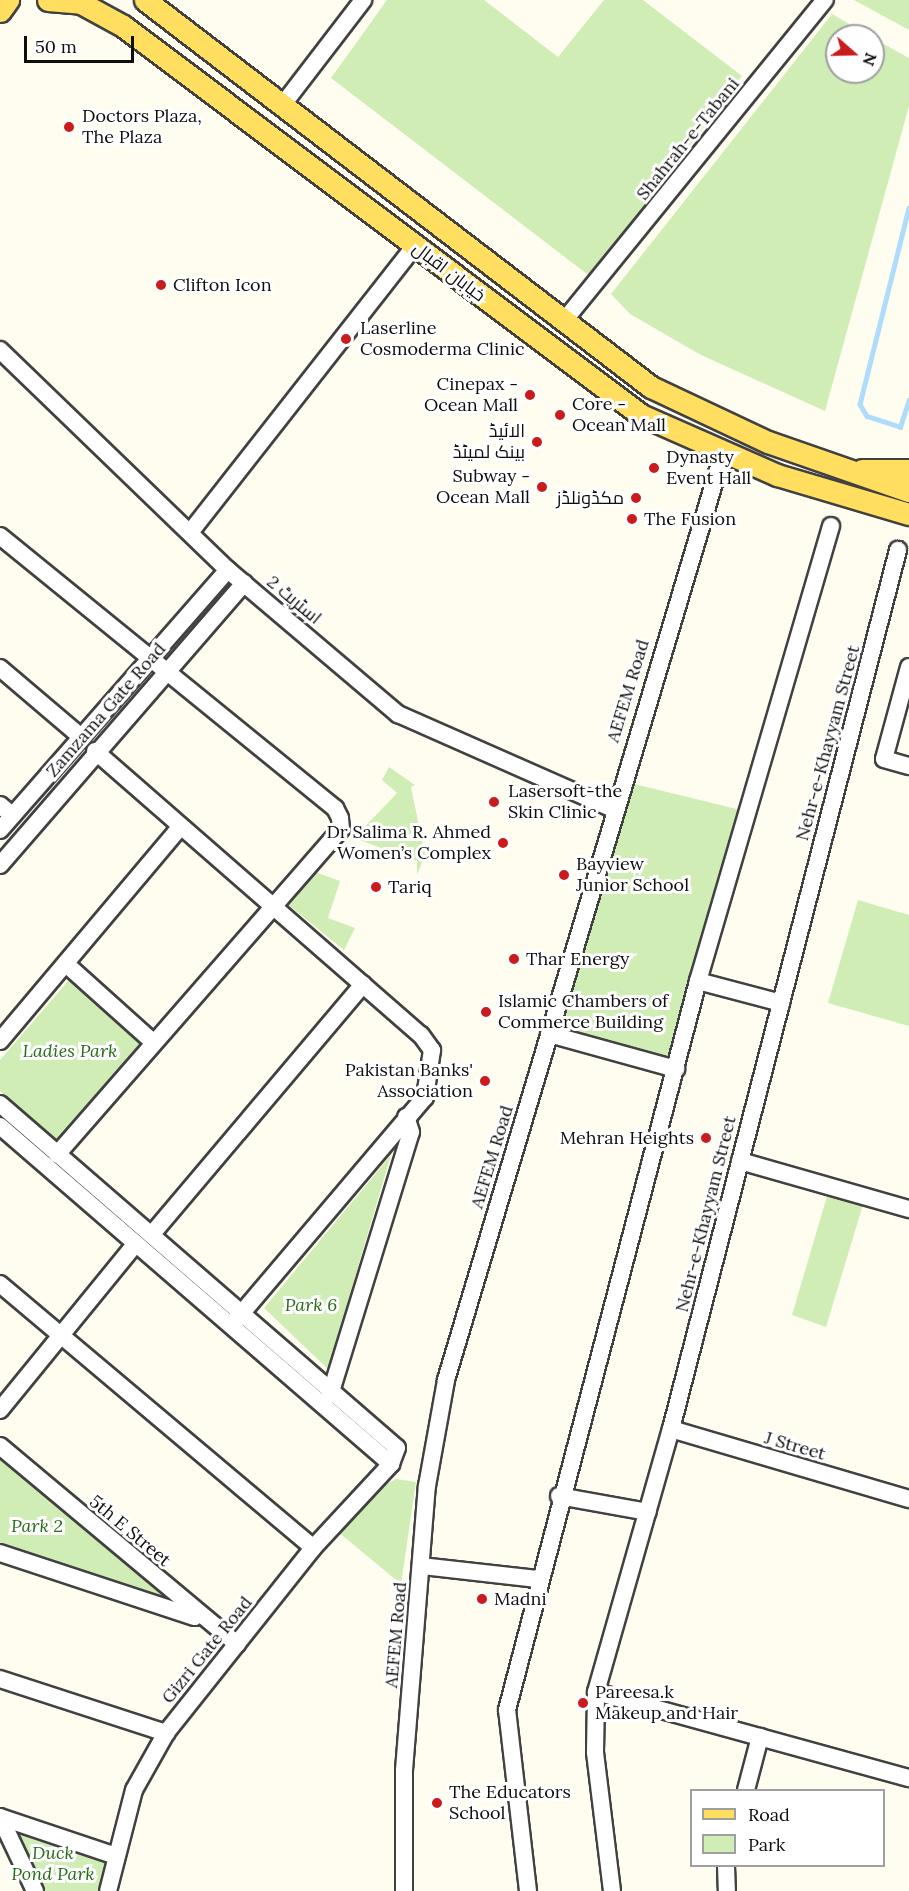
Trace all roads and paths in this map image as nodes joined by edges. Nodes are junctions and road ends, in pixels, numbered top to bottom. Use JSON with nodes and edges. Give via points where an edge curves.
{"nodes":[{"id":1,"x":8,"y":0,"type":"edge"},
{"id":2,"x":48,"y":0,"type":"edge"},
{"id":3,"x":95,"y":0,"type":"edge"},
{"id":4,"x":145,"y":0,"type":"edge"},
{"id":5,"x":363,"y":0,"type":"edge"},
{"id":6,"x":825,"y":0,"type":"edge"},
{"id":7,"x":0,"y":11,"type":"edge"},
{"id":8,"x":123,"y":26,"type":"junction"},
{"id":9,"x":281,"y":107,"type":"junction"},
{"id":10,"x":414,"y":247,"type":"junction"},
{"id":11,"x":563,"y":321,"type":"junction"},
{"id":12,"x":0,"y":350,"type":"edge"},
{"id":13,"x":723,"y":453,"type":"junction"},
{"id":14,"x":843,"y":470,"type":"junction"},
{"id":15,"x":909,"y":470,"type":"edge"},
{"id":16,"x":909,"y":491,"type":"edge"},
{"id":17,"x":872,"y":507,"type":"junction"},
{"id":18,"x":909,"y":514,"type":"edge"},
{"id":19,"x":831,"y":526,"type":"dead end"},
{"id":20,"x":909,"y":528,"type":"edge"},
{"id":21,"x":192,"y":530,"type":"junction"},
{"id":22,"x":0,"y":536,"type":"edge"},
{"id":23,"x":898,"y":550,"type":"dead end"},
{"id":24,"x":228,"y":570,"type":"junction"},
{"id":25,"x":244,"y":584,"type":"junction"},
{"id":26,"x":148,"y":660,"type":"junction"},
{"id":27,"x":909,"y":667,"type":"edge"},
{"id":28,"x":0,"y":669,"type":"edge"},
{"id":29,"x":163,"y":673,"type":"junction"},
{"id":30,"x":113,"y":700,"type":"junction"},
{"id":31,"x":128,"y":713,"type":"junction"},
{"id":32,"x":81,"y":737,"type":"junction"},
{"id":33,"x":95,"y":751,"type":"junction"},
{"id":34,"x":909,"y":766,"type":"edge"},
{"id":35,"x":613,"y":809,"type":"junction"},
{"id":36,"x":6,"y":810,"type":"edge"},
{"id":37,"x":180,"y":827,"type":"junction"},
{"id":38,"x":0,"y":830,"type":"edge"},
{"id":39,"x":0,"y":865,"type":"edge"},
{"id":40,"x":269,"y":906,"type":"junction"},
{"id":41,"x":66,"y":964,"type":"junction"},
{"id":42,"x":698,"y":981,"type":"junction"},
{"id":43,"x":363,"y":984,"type":"junction"},
{"id":44,"x":781,"y":1003,"type":"junction"},
{"id":45,"x":549,"y":1034,"type":"junction"},
{"id":46,"x":0,"y":1041,"type":"edge"},
{"id":47,"x":153,"y":1042,"type":"junction"},
{"id":48,"x":676,"y":1069,"type":"junction"},
{"id":49,"x":3,"y":1117,"type":"edge"},
{"id":50,"x":406,"y":1117,"type":"junction"},
{"id":51,"x":57,"y":1154,"type":"junction"},
{"id":52,"x":740,"y":1161,"type":"junction"},
{"id":53,"x":909,"y":1209,"type":"edge"},
{"id":54,"x":152,"y":1234,"type":"junction"},
{"id":55,"x":136,"y":1243,"type":"junction"},
{"id":56,"x":0,"y":1284,"type":"edge"},
{"id":57,"x":237,"y":1317,"type":"junction"},
{"id":58,"x":60,"y":1334,"type":"junction"},
{"id":59,"x":330,"y":1395,"type":"junction"},
{"id":60,"x":0,"y":1410,"type":"edge"},
{"id":61,"x":671,"y":1429,"type":"junction"},
{"id":62,"x":0,"y":1446,"type":"edge"},
{"id":63,"x":559,"y":1496,"type":"junction"},
{"id":64,"x":909,"y":1499,"type":"edge"},
{"id":65,"x":648,"y":1512,"type":"junction"},
{"id":66,"x":313,"y":1548,"type":"junction"},
{"id":67,"x":0,"y":1553,"type":"edge"},
{"id":68,"x":422,"y":1566,"type":"junction"},
{"id":69,"x":538,"y":1579,"type":"junction"},
{"id":70,"x":204,"y":1620,"type":"junction"},
{"id":71,"x":237,"y":1644,"type":"junction"},
{"id":72,"x":0,"y":1679,"type":"edge"},
{"id":73,"x":596,"y":1692,"type":"junction"},
{"id":74,"x":166,"y":1732,"type":"junction"},
{"id":75,"x":760,"y":1737,"type":"junction"},
{"id":76,"x":909,"y":1778,"type":"edge"},
{"id":77,"x":747,"y":1789,"type":"edge"},
{"id":78,"x":0,"y":1817,"type":"edge"},
{"id":79,"x":116,"y":1856,"type":"junction"},
{"id":80,"x":726,"y":1867,"type":"edge"},
{"id":81,"x":35,"y":1891,"type":"edge"},
{"id":82,"x":108,"y":1891,"type":"edge"},
{"id":83,"x":404,"y":1891,"type":"edge"},
{"id":84,"x":528,"y":1891,"type":"edge"},
{"id":85,"x":612,"y":1891,"type":"edge"},
{"id":86,"x":727,"y":1891,"type":"edge"}],
"edges":[{"from":1,"to":7,"type":"main road"},
{"from":2,"to":8,"type":"main road","name":"خیابان اقبال","via":[[81,3]]},
{"from":3,"to":8,"type":"main road"},
{"from":4,"to":9,"type":"main road","name":"خیابان اقبال"},
{"from":5,"to":9,"type":"street"},
{"from":6,"to":11,"type":"street","name":"Shahrah-e-Tabani"},
{"from":8,"to":10,"type":"main road","name":"خیابان اقبال"},
{"from":9,"to":11,"type":"main road","name":"خیابان اقبال"},
{"from":10,"to":13,"type":"main road","name":"خیابان اقبال","via":[[641,415]]},
{"from":10,"to":21,"type":"street"},
{"from":11,"to":14,"type":"main road","name":"خیابان اقبال","via":[[651,387],[768,442]]},
{"from":12,"to":21,"type":"street","name":"اسٹریٹ 2"},
{"from":13,"to":17,"type":"main road","name":"خیابان اقبال"},
{"from":13,"to":35,"type":"street","name":"AEFEM Road"},
{"from":14,"to":15,"type":"main road"},
{"from":14,"to":16,"type":"main road","name":"خیابان اقبال"},
{"from":17,"to":18,"type":"main road","name":"خیابان اقبال"},
{"from":17,"to":20,"type":"main road"},
{"from":19,"to":42,"type":"street"},
{"from":21,"to":24,"type":"street","name":"اسٹریٹ 2"},
{"from":22,"to":26,"type":"street"},
{"from":23,"to":44,"type":"street","name":"Nehr-e-Khayyam Street"},
{"from":24,"to":25,"type":"street","name":"اسٹریٹ 2"},
{"from":24,"to":26,"type":"street","name":"Zamzama Gate Road"},
{"from":25,"to":29,"type":"street","name":"Zamzama Gate Road"},
{"from":25,"to":35,"type":"street","name":"اسٹریٹ 2","via":[[398,714]]},
{"from":26,"to":29,"type":"street"},
{"from":26,"to":30,"type":"street","name":"Zamzama Gate Road"},
{"from":27,"to":34,"type":"street","via":[[884,759]]},
{"from":28,"to":32,"type":"street"},
{"from":29,"to":31,"type":"street","name":"Zamzama Gate Road"},
{"from":29,"to":40,"type":"street","via":[[335,808],[340,818],[340,829]]},
{"from":30,"to":31,"type":"street"},
{"from":30,"to":32,"type":"street","name":"Zamzama Gate Road"},
{"from":31,"to":33,"type":"street","name":"Zamzama Gate Road"},
{"from":32,"to":36,"type":"street","name":"Zamzama Gate Road"},
{"from":33,"to":37,"type":"street"},
{"from":33,"to":39,"type":"street","name":"Zamzama Gate Road"},
{"from":35,"to":45,"type":"street","name":"AEFEM Road"},
{"from":36,"to":38,"type":"street","name":"Zamzama Gate Road"},
{"from":37,"to":40,"type":"street"},
{"from":37,"to":41,"type":"street"},
{"from":40,"to":43,"type":"street"},
{"from":40,"to":47,"type":"street"},
{"from":41,"to":46,"type":"street"},
{"from":41,"to":47,"type":"street"},
{"from":42,"to":44,"type":"street"},
{"from":42,"to":48,"type":"street"},
{"from":43,"to":50,"type":"street","via":[[432,1050],[425,1097]]},
{"from":43,"to":54,"type":"street"},
{"from":44,"to":52,"type":"street","name":"Nehr-e-Khayyam Street"},
{"from":45,"to":48,"type":"street"},
{"from":45,"to":68,"type":"street","name":"AEFEM Road","via":[[446,1380],[427,1486]]},
{"from":47,"to":51,"type":"street"},
{"from":48,"to":63,"type":"street"},
{"from":49,"to":51,"type":"street"},
{"from":49,"to":55,"type":"street"},
{"from":50,"to":57,"type":"street"},
{"from":50,"to":59,"type":"street","via":[[411,1132]]},
{"from":51,"to":54,"type":"street"},
{"from":52,"to":53,"type":"street"},
{"from":52,"to":61,"type":"street","name":"Nehr-e-Khayyam Street"},
{"from":54,"to":57,"type":"street"},
{"from":55,"to":57,"type":"street"},
{"from":55,"to":58,"type":"street"},
{"from":56,"to":58,"type":"street"},
{"from":57,"to":59,"type":"street"},
{"from":58,"to":60,"type":"street"},
{"from":58,"to":66,"type":"street"},
{"from":59,"to":66,"type":"street","name":"Gizri Gate Road","via":[[392,1464]]},
{"from":61,"to":64,"type":"street","name":"J Street"},
{"from":61,"to":65,"type":"street","name":"Nehr-e-Khayyam Street"},
{"from":62,"to":70,"type":"street","name":"5th E Street"},
{"from":63,"to":65,"type":"street"},
{"from":63,"to":69,"type":"street"},
{"from":65,"to":73,"type":"street","name":"Nehr-e-Khayyam Street"},
{"from":66,"to":71,"type":"street","name":"Gizri Gate Road"},
{"from":67,"to":70,"type":"street"},
{"from":68,"to":69,"type":"street"},
{"from":68,"to":83,"type":"street","name":"AEFEM Road","via":[[404,1770]]},
{"from":69,"to":84,"type":"street","via":[[507,1710]]},
{"from":70,"to":71,"type":"street","name":"5th E Street"},
{"from":71,"to":74,"type":"street","name":"Gizri Gate Road"},
{"from":72,"to":74,"type":"street"},
{"from":73,"to":75,"type":"street"},
{"from":73,"to":85,"type":"street","name":"Nehr-e-Khayyam Street","via":[[595,1752]]},
{"from":74,"to":79,"type":"street","name":"Gizri Gate Road","via":[[134,1790]]},
{"from":75,"to":76,"type":"street"},
{"from":75,"to":77,"type":"street"},
{"from":78,"to":79,"type":"street"},
{"from":78,"to":81,"type":"street"},
{"from":79,"to":82,"type":"street","name":"Gizri Gate Road"},
{"from":80,"to":86,"type":"street"}]}
